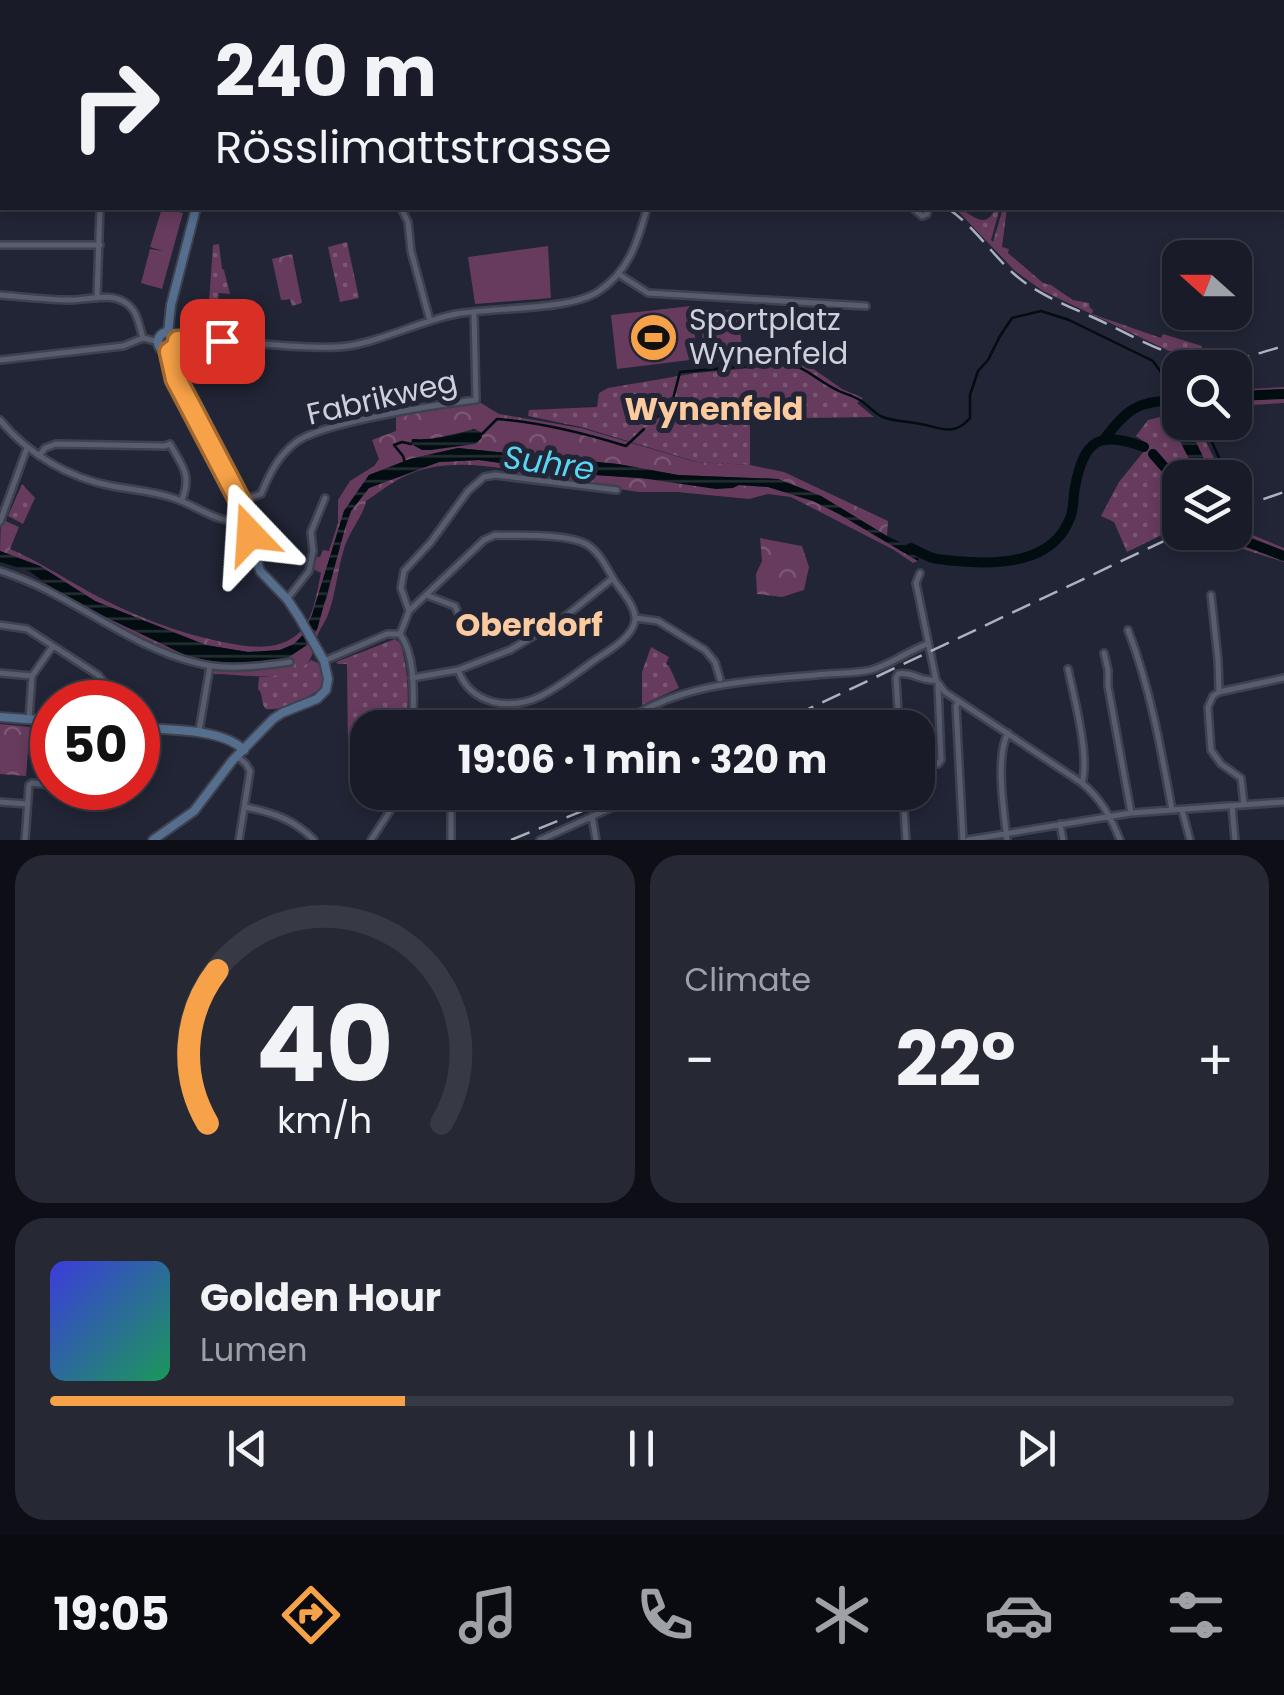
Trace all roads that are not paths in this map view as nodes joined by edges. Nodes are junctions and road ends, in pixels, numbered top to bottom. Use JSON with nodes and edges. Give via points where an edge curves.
{"nodes":[{"id":1,"x":100,"y":210,"type":"edge"},
{"id":2,"x":195,"y":210,"type":"edge"},
{"id":3,"x":402,"y":210,"type":"edge"},
{"id":4,"x":647,"y":210,"type":"edge"},
{"id":5,"x":0,"y":245,"type":"edge"},
{"id":6,"x":100,"y":245,"type":"junction"},
{"id":7,"x":619,"y":275,"type":"junction"},
{"id":8,"x":0,"y":296,"type":"edge"},
{"id":9,"x":98,"y":298,"type":"junction"},
{"id":10,"x":866,"y":306,"type":"dead end"},
{"id":11,"x":474,"y":312,"type":"junction"},
{"id":12,"x":430,"y":320,"type":"junction"},
{"id":13,"x":168,"y":333,"type":"junction"},
{"id":14,"x":144,"y":338,"type":"junction"},
{"id":15,"x":178,"y":341,"type":"junction"},
{"id":16,"x":159,"y":342,"type":"junction"},
{"id":17,"x":170,"y":352,"type":"junction"},
{"id":18,"x":0,"y":360,"type":"edge"},
{"id":19,"x":0,"y":420,"type":"edge"},
{"id":20,"x":27,"y":448,"type":"junction"},
{"id":21,"x":40,"y":456,"type":"junction"},
{"id":22,"x":617,"y":490,"type":"dead end"},
{"id":23,"x":325,"y":498,"type":"dead end"},
{"id":24,"x":182,"y":500,"type":"junction"},
{"id":25,"x":240,"y":501,"type":"junction"},
{"id":26,"x":246,"y":520,"type":"junction"},
{"id":27,"x":0,"y":522,"type":"edge"},
{"id":28,"x":0,"y":571,"type":"edge"},
{"id":29,"x":920,"y":572,"type":"dead end"},
{"id":30,"x":613,"y":578,"type":"junction"},
{"id":31,"x":426,"y":594,"type":"junction"},
{"id":32,"x":1211,"y":594,"type":"dead end"},
{"id":33,"x":287,"y":599,"type":"junction"},
{"id":34,"x":409,"y":611,"type":"junction"},
{"id":35,"x":635,"y":618,"type":"junction"},
{"id":36,"x":0,"y":626,"type":"edge"},
{"id":37,"x":1128,"y":630,"type":"dead end"},
{"id":38,"x":400,"y":634,"type":"junction"},
{"id":39,"x":536,"y":635,"type":"junction"},
{"id":40,"x":927,"y":644,"type":"junction"},
{"id":41,"x":53,"y":646,"type":"junction"},
{"id":42,"x":1104,"y":653,"type":"dead end"},
{"id":43,"x":324,"y":661,"type":"junction"},
{"id":44,"x":290,"y":662,"type":"dead end"},
{"id":45,"x":210,"y":666,"type":"junction"},
{"id":46,"x":1068,"y":669,"type":"dead end"},
{"id":47,"x":458,"y":670,"type":"junction"},
{"id":48,"x":0,"y":673,"type":"edge"},
{"id":49,"x":32,"y":676,"type":"junction"},
{"id":50,"x":412,"y":678,"type":"junction"},
{"id":51,"x":1284,"y":678,"type":"edge"},
{"id":52,"x":720,"y":679,"type":"dead end"},
{"id":53,"x":102,"y":680,"type":"edge"},
{"id":54,"x":937,"y":683,"type":"junction"},
{"id":55,"x":1219,"y":692,"type":"junction"},
{"id":56,"x":958,"y":700,"type":"junction"},
{"id":57,"x":413,"y":710,"type":"edge"},
{"id":58,"x":643,"y":710,"type":"edge"},
{"id":59,"x":898,"y":710,"type":"edge"},
{"id":60,"x":0,"y":718,"type":"edge"},
{"id":61,"x":29,"y":720,"type":"joint"},
{"id":62,"x":160,"y":730,"type":"edge"},
{"id":63,"x":1008,"y":733,"type":"junction"},
{"id":64,"x":198,"y":734,"type":"junction"},
{"id":65,"x":241,"y":753,"type":"junction"},
{"id":66,"x":935,"y":764,"type":"edge"},
{"id":67,"x":1082,"y":782,"type":"junction"},
{"id":68,"x":30,"y":784,"type":"edge"},
{"id":69,"x":0,"y":802,"type":"edge"},
{"id":70,"x":1284,"y":802,"type":"edge"},
{"id":71,"x":27,"y":804,"type":"junction"},
{"id":72,"x":1244,"y":804,"type":"junction"},
{"id":73,"x":1232,"y":806,"type":"junction"},
{"id":74,"x":245,"y":808,"type":"junction"},
{"id":75,"x":390,"y":810,"type":"edge"},
{"id":76,"x":452,"y":810,"type":"edge"},
{"id":77,"x":606,"y":810,"type":"edge"},
{"id":78,"x":905,"y":810,"type":"edge"},
{"id":79,"x":1172,"y":810,"type":"junction"},
{"id":80,"x":1182,"y":810,"type":"junction"},
{"id":81,"x":1131,"y":813,"type":"junction"},
{"id":82,"x":592,"y":816,"type":"junction"},
{"id":83,"x":1110,"y":816,"type":"junction"},
{"id":84,"x":1060,"y":824,"type":"junction"},
{"id":85,"x":1007,"y":836,"type":"edge"},
{"id":86,"x":25,"y":840,"type":"edge"},
{"id":87,"x":153,"y":840,"type":"edge"},
{"id":88,"x":240,"y":840,"type":"edge"},
{"id":89,"x":314,"y":840,"type":"edge"},
{"id":90,"x":371,"y":840,"type":"edge"},
{"id":91,"x":451,"y":840,"type":"edge"},
{"id":92,"x":540,"y":840,"type":"edge"},
{"id":93,"x":596,"y":840,"type":"edge"},
{"id":94,"x":906,"y":840,"type":"edge"},
{"id":95,"x":966,"y":840,"type":"edge"},
{"id":96,"x":1063,"y":840,"type":"edge"},
{"id":97,"x":1120,"y":840,"type":"edge"},
{"id":98,"x":1190,"y":840,"type":"edge"},
{"id":99,"x":1236,"y":840,"type":"edge"}],
"edges":[{"from":1,"to":6,"type":"street"},
{"from":2,"to":13,"type":"main road"},
{"from":3,"to":12,"type":"street"},
{"from":4,"to":7,"type":"street"},
{"from":5,"to":6,"type":"street"},
{"from":6,"to":9,"type":"street"},
{"from":7,"to":10,"type":"street","via":[[648,293]]},
{"from":7,"to":11,"type":"street","via":[[580,300]]},
{"from":8,"to":9,"type":"street"},
{"from":9,"to":14,"type":"street","via":[[128,304]]},
{"from":11,"to":12,"type":"street"},
{"from":11,"to":25,"type":"street","name":"Fabrikweg","via":[[476,400],[314,431],[289,448],[261,494]]},
{"from":12,"to":15,"type":"street","via":[[342,347]]},
{"from":13,"to":15,"type":"main road"},
{"from":13,"to":16,"type":"main road"},
{"from":14,"to":16,"type":"street"},
{"from":14,"to":18,"type":"street"},
{"from":15,"to":17,"type":"main road"},
{"from":16,"to":17,"type":"main road"},
{"from":17,"to":25,"type":"main road","via":[[176,379]]},
{"from":19,"to":20,"type":"street"},
{"from":20,"to":21,"type":"street"},
{"from":20,"to":27,"type":"street"},
{"from":21,"to":24,"type":"street","via":[[100,484]]},
{"from":21,"to":24,"type":"street","via":[[56,444],[170,444],[188,481]]},
{"from":22,"to":34,"type":"street","via":[[484,477],[403,574]]},
{"from":23,"to":33,"type":"street","via":[[311,532],[308,574]]},
{"from":24,"to":26,"type":"street","via":[[224,521]]},
{"from":25,"to":26,"type":"main road"},
{"from":26,"to":33,"type":"main road","via":[[260,571]]},
{"from":28,"to":45,"type":"street"},
{"from":29,"to":40,"type":"street"},
{"from":30,"to":31,"type":"street","via":[[586,544],[495,535]]},
{"from":30,"to":35,"type":"street"},
{"from":30,"to":39,"type":"street"},
{"from":31,"to":34,"type":"street"},
{"from":31,"to":39,"type":"street","via":[[455,606],[466,635],[501,624]]},
{"from":32,"to":55,"type":"street"},
{"from":33,"to":43,"type":"main road"},
{"from":34,"to":38,"type":"street"},
{"from":35,"to":47,"type":"street","via":[[611,649],[528,701],[478,696]]},
{"from":35,"to":52,"type":"street","via":[[658,621],[706,650]]},
{"from":36,"to":41,"type":"street","via":[[27,629]]},
{"from":37,"to":79,"type":"street"},
{"from":38,"to":43,"type":"street"},
{"from":38,"to":50,"type":"street"},
{"from":39,"to":47,"type":"street"},
{"from":40,"to":54,"type":"street"},
{"from":40,"to":58,"type":"street","via":[[869,670],[721,683]]},
{"from":41,"to":49,"type":"street"},
{"from":41,"to":53,"type":"street"},
{"from":42,"to":81,"type":"street"},
{"from":43,"to":65,"type":"main road","via":[[325,692],[277,716]]},
{"from":44,"to":45,"type":"street"},
{"from":45,"to":64,"type":"street"},
{"from":46,"to":67,"type":"street"},
{"from":47,"to":50,"type":"street"},
{"from":48,"to":49,"type":"street"},
{"from":49,"to":61,"type":"street"},
{"from":50,"to":57,"type":"street"},
{"from":51,"to":55,"type":"street"},
{"from":54,"to":56,"type":"street"},
{"from":54,"to":59,"type":"street","via":[[902,673],[896,678]]},
{"from":54,"to":66,"type":"street"},
{"from":55,"to":72,"type":"street","via":[[1208,706],[1211,750],[1241,778]]},
{"from":56,"to":63,"type":"street"},
{"from":56,"to":95,"type":"street"},
{"from":60,"to":61,"type":"main road"},
{"from":62,"to":64,"type":"main road"},
{"from":63,"to":67,"type":"street"},
{"from":63,"to":85,"type":"street","via":[[1002,744]]},
{"from":64,"to":65,"type":"main road","via":[[226,738]]},
{"from":65,"to":74,"type":"street","via":[[250,771]]},
{"from":65,"to":87,"type":"main road","via":[[194,812]]},
{"from":67,"to":83,"type":"street"},
{"from":68,"to":71,"type":"street"},
{"from":69,"to":71,"type":"street"},
{"from":70,"to":72,"type":"street"},
{"from":71,"to":86,"type":"street"},
{"from":72,"to":73,"type":"street"},
{"from":73,"to":80,"type":"street"},
{"from":73,"to":99,"type":"street"},
{"from":74,"to":88,"type":"street"},
{"from":74,"to":89,"type":"street","via":[[287,819]]},
{"from":75,"to":90,"type":"street"},
{"from":76,"to":91,"type":"street"},
{"from":77,"to":82,"type":"street"},
{"from":78,"to":94,"type":"street"},
{"from":79,"to":80,"type":"street"},
{"from":79,"to":81,"type":"street"},
{"from":80,"to":98,"type":"street"},
{"from":81,"to":83,"type":"street"},
{"from":82,"to":92,"type":"street"},
{"from":82,"to":93,"type":"street"},
{"from":83,"to":84,"type":"street"},
{"from":83,"to":97,"type":"street"},
{"from":84,"to":85,"type":"street"},
{"from":84,"to":96,"type":"street"},
{"from":85,"to":95,"type":"street"}]}
